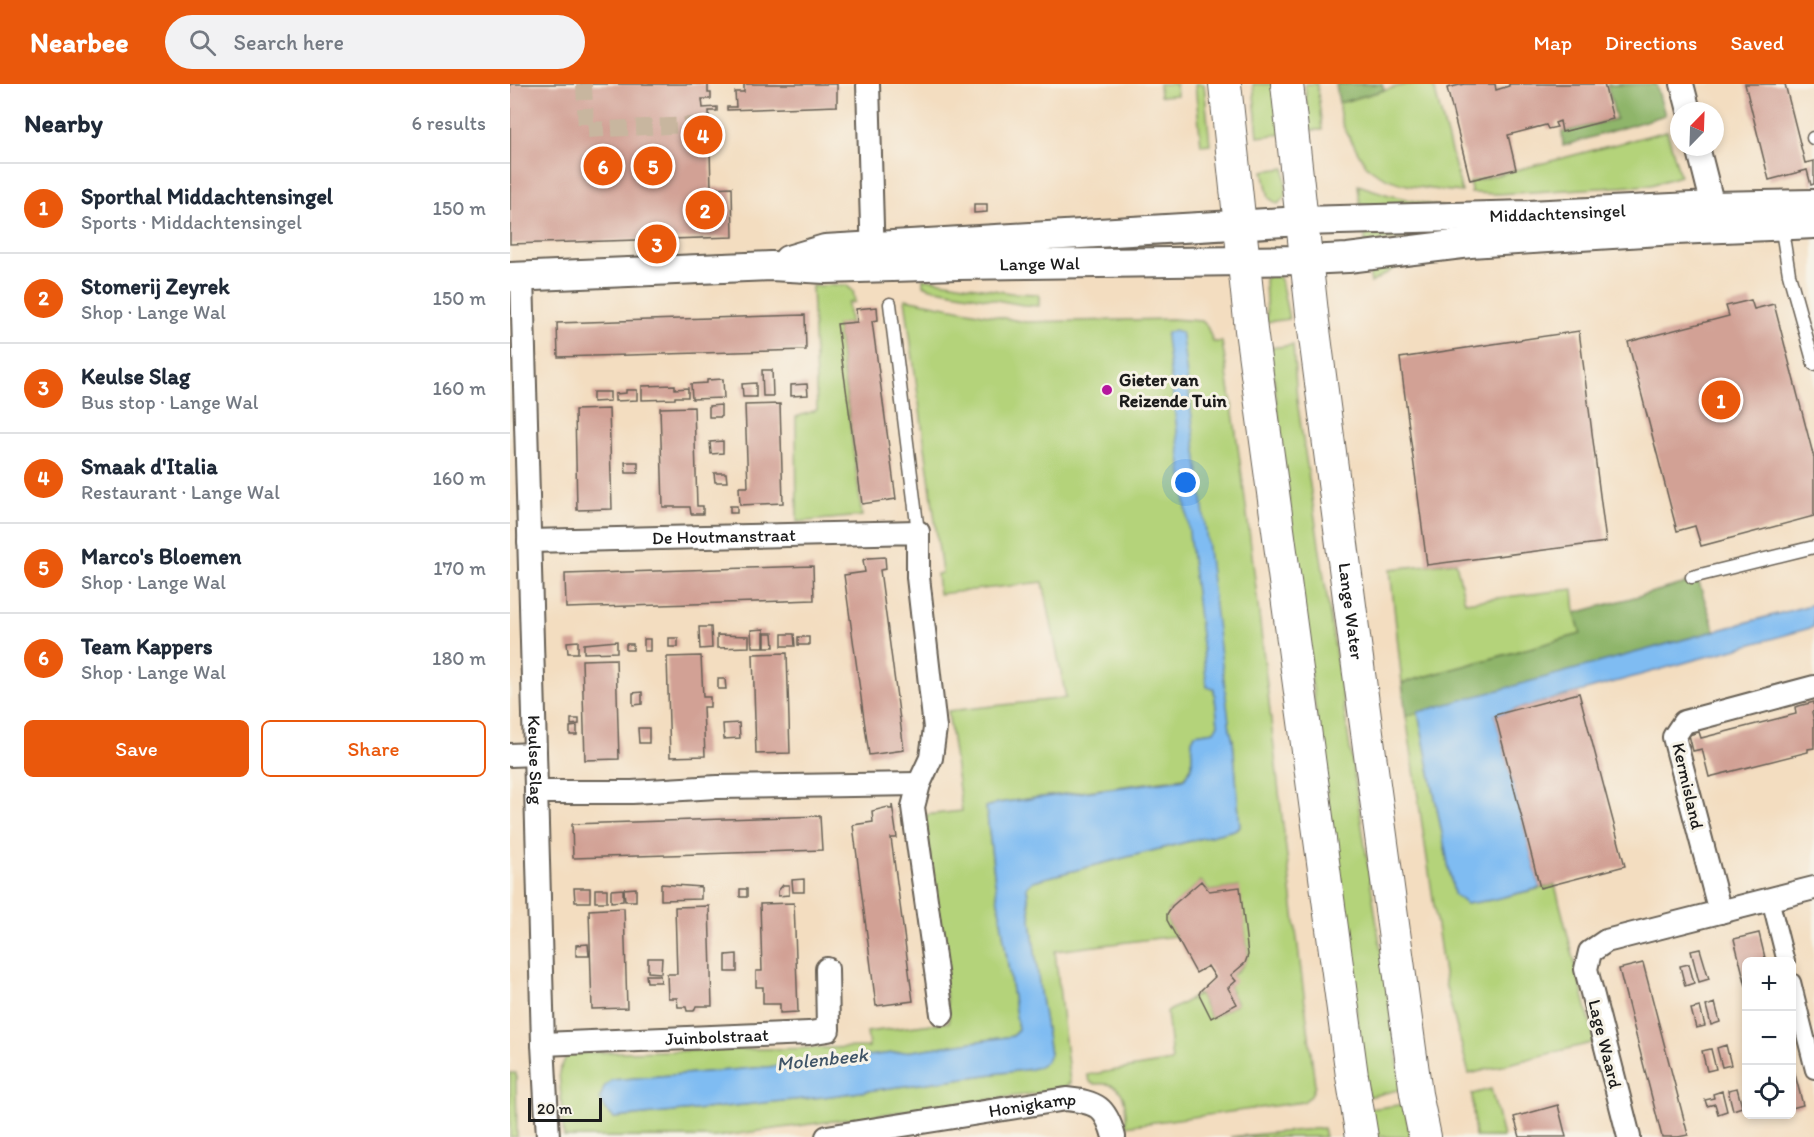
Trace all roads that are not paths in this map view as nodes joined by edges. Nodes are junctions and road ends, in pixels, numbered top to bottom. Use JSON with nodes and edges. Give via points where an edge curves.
{"nodes":[{"id":1,"x":868,"y":84,"type":"edge"},
{"id":2,"x":1225,"y":84,"type":"edge"},
{"id":3,"x":1287,"y":84,"type":"edge"},
{"id":4,"x":1682,"y":84,"type":"edge"},
{"id":5,"x":1687,"y":102,"type":"edge"},
{"id":6,"x":1700,"y":156,"type":"edge"},
{"id":7,"x":1814,"y":204,"type":"edge"},
{"id":8,"x":1780,"y":215,"type":"junction"},
{"id":9,"x":1714,"y":217,"type":"junction"},
{"id":10,"x":1302,"y":221,"type":"junction"},
{"id":11,"x":1239,"y":224,"type":"junction"},
{"id":12,"x":1814,"y":224,"type":"edge"},
{"id":13,"x":873,"y":257,"type":"junction"},
{"id":14,"x":1306,"y":260,"type":"junction"},
{"id":15,"x":1243,"y":262,"type":"junction"},
{"id":16,"x":516,"y":277,"type":"edge"},
{"id":17,"x":890,"y":304,"type":"dead end"},
{"id":18,"x":1814,"y":364,"type":"edge"},
{"id":19,"x":918,"y":532,"type":"junction"},
{"id":20,"x":529,"y":541,"type":"junction"},
{"id":21,"x":1814,"y":547,"type":"edge"},
{"id":22,"x":1692,"y":577,"type":"dead end"},
{"id":23,"x":1814,"y":687,"type":"edge"},
{"id":24,"x":535,"y":754,"type":"junction"},
{"id":25,"x":510,"y":755,"type":"edge"},
{"id":26,"x":919,"y":784,"type":"junction"},
{"id":27,"x":536,"y":792,"type":"junction"},
{"id":28,"x":1814,"y":888,"type":"edge"},
{"id":29,"x":1770,"y":899,"type":"junction"},
{"id":30,"x":1720,"y":912,"type":"junction"},
{"id":31,"x":1785,"y":957,"type":"edge"},
{"id":32,"x":827,"y":969,"type":"dead end"},
{"id":33,"x":1796,"y":1001,"type":"edge"},
{"id":34,"x":942,"y":1014,"type":"dead end"},
{"id":35,"x":543,"y":1044,"type":"junction"},
{"id":36,"x":1814,"y":1070,"type":"edge"},
{"id":37,"x":548,"y":1137,"type":"edge"},
{"id":38,"x":827,"y":1137,"type":"edge"},
{"id":39,"x":1114,"y":1137,"type":"edge"},
{"id":40,"x":1362,"y":1137,"type":"edge"},
{"id":41,"x":1425,"y":1137,"type":"edge"},
{"id":42,"x":1629,"y":1137,"type":"edge"}],
"edges":[{"from":1,"to":13,"type":"street"},
{"from":2,"to":11,"type":"main road"},
{"from":3,"to":10,"type":"main road","name":"Lange Water"},
{"from":4,"to":5,"type":"street"},
{"from":6,"to":9,"type":"street"},
{"from":7,"to":8,"type":"street","name":"Middachtensingel"},
{"from":8,"to":9,"type":"street","name":"Middachtensingel"},
{"from":8,"to":12,"type":"street","name":"Middachtensingel"},
{"from":8,"to":18,"type":"lane","via":[[1789,274]]},
{"from":9,"to":10,"type":"street","name":"Middachtensingel","via":[[1529,215]]},
{"from":9,"to":14,"type":"street","name":"Middachtensingel"},
{"from":10,"to":11,"type":"street","name":"Lange Wal"},
{"from":10,"to":14,"type":"main road","name":"Lange Water"},
{"from":11,"to":13,"type":"street","name":"Lange Wal"},
{"from":11,"to":15,"type":"main road"},
{"from":13,"to":15,"type":"street","name":"Lange Wal"},
{"from":13,"to":16,"type":"street","name":"Lange Wal","via":[[825,249],[771,266]]},
{"from":14,"to":15,"type":"street","name":"Lange Wal"},
{"from":14,"to":41,"type":"main road","name":"Lange Water","via":[[1354,644]]},
{"from":15,"to":40,"type":"main road"},
{"from":16,"to":20,"type":"street","name":"Keulse Slag"},
{"from":17,"to":19,"type":"lane"},
{"from":19,"to":20,"type":"street","name":"De Houtmanstraat"},
{"from":19,"to":26,"type":"street","via":[[918,577],[935,728],[931,758]]},
{"from":20,"to":24,"type":"street","name":"Keulse Slag"},
{"from":21,"to":22,"type":"lane"},
{"from":23,"to":30,"type":"street","name":"Kermisland","via":[[1684,722],[1674,737]]},
{"from":24,"to":25,"type":"street"},
{"from":24,"to":27,"type":"street","name":"Keulse Slag"},
{"from":26,"to":27,"type":"street"},
{"from":26,"to":34,"type":"street","via":[[912,807]]},
{"from":27,"to":35,"type":"street","name":"Keulse Slag"},
{"from":28,"to":29,"type":"street"},
{"from":29,"to":30,"type":"street"},
{"from":29,"to":31,"type":"street"},
{"from":30,"to":42,"type":"street","name":"Lage Waard","via":[[1606,941],[1590,952],[1586,969]]},
{"from":32,"to":35,"type":"street","name":"Juinbolstraat","via":[[828,1030]]},
{"from":33,"to":36,"type":"street"},
{"from":35,"to":37,"type":"street","name":"Keulse Slag"},
{"from":38,"to":39,"type":"street","name":"Honigkamp","via":[[1066,1099],[1101,1110],[1109,1119]]}]}
